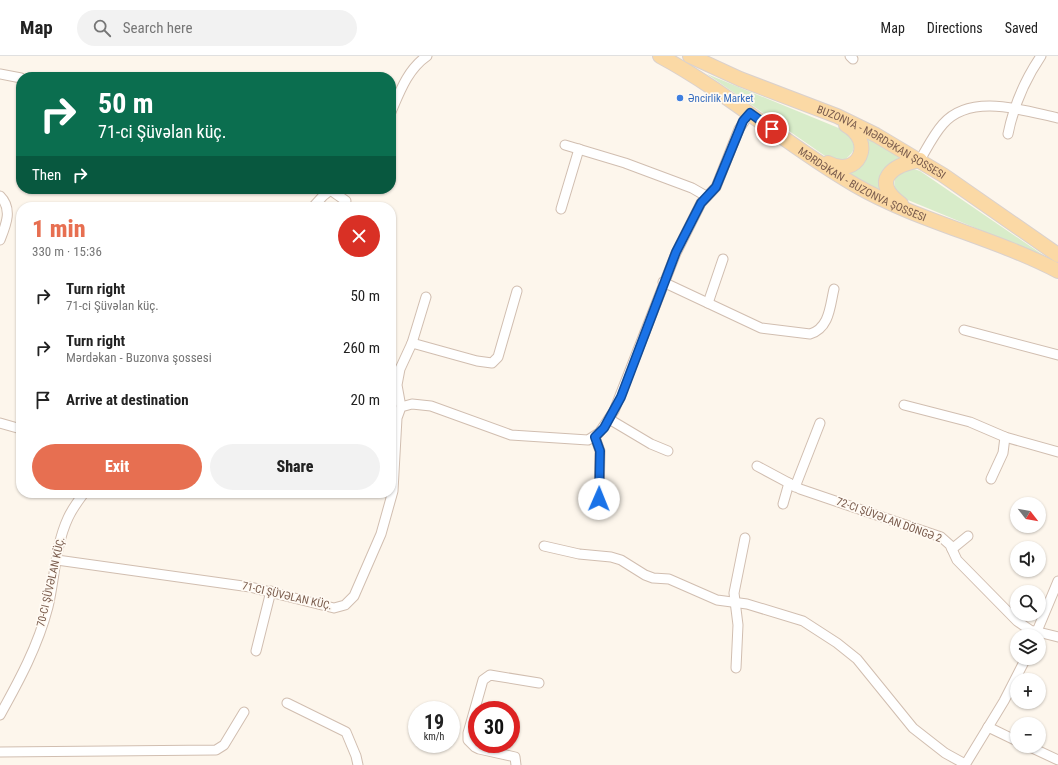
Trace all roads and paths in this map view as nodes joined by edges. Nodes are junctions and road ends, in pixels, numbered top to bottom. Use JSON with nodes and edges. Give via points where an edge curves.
{"nodes":[{"id":1,"x":427,"y":56,"type":"edge"},
{"id":2,"x":660,"y":56,"type":"edge"},
{"id":3,"x":1041,"y":56,"type":"edge"},
{"id":4,"x":696,"y":57,"type":"edge"},
{"id":5,"x":415,"y":59,"type":"edge"},
{"id":6,"x":0,"y":74,"type":"edge"},
{"id":7,"x":16,"y":77,"type":"edge"},
{"id":8,"x":396,"y":101,"type":"edge"},
{"id":9,"x":1014,"y":107,"type":"junction"},
{"id":10,"x":817,"y":108,"type":"junction"},
{"id":11,"x":750,"y":113,"type":"junction"},
{"id":12,"x":1058,"y":118,"type":"edge"},
{"id":13,"x":1008,"y":134,"type":"dead end"},
{"id":14,"x":565,"y":145,"type":"dead end"},
{"id":15,"x":794,"y":145,"type":"junction"},
{"id":16,"x":578,"y":149,"type":"junction"},
{"id":17,"x":920,"y":160,"type":"junction"},
{"id":18,"x":325,"y":194,"type":"edge"},
{"id":19,"x":337,"y":194,"type":"edge"},
{"id":20,"x":0,"y":196,"type":"edge"},
{"id":21,"x":706,"y":196,"type":"junction"},
{"id":22,"x":346,"y":201,"type":"dead end"},
{"id":23,"x":318,"y":202,"type":"edge"},
{"id":24,"x":562,"y":210,"type":"dead end"},
{"id":25,"x":918,"y":216,"type":"junction"},
{"id":26,"x":0,"y":240,"type":"edge"},
{"id":27,"x":1058,"y":255,"type":"edge"},
{"id":28,"x":723,"y":259,"type":"dead end"},
{"id":29,"x":1058,"y":272,"type":"edge"},
{"id":30,"x":663,"y":282,"type":"junction"},
{"id":31,"x":834,"y":288,"type":"dead end"},
{"id":32,"x":517,"y":291,"type":"dead end"},
{"id":33,"x":426,"y":297,"type":"dead end"},
{"id":34,"x":708,"y":303,"type":"junction"},
{"id":35,"x":964,"y":330,"type":"dead end"},
{"id":36,"x":412,"y":344,"type":"junction"},
{"id":37,"x":1058,"y":355,"type":"edge"},
{"id":38,"x":904,"y":405,"type":"dead end"},
{"id":39,"x":401,"y":407,"type":"junction"},
{"id":40,"x":609,"y":419,"type":"junction"},
{"id":41,"x":0,"y":423,"type":"edge"},
{"id":42,"x":820,"y":423,"type":"dead end"},
{"id":43,"x":16,"y":428,"type":"edge"},
{"id":44,"x":595,"y":437,"type":"junction"},
{"id":45,"x":1005,"y":437,"type":"junction"},
{"id":46,"x":396,"y":447,"type":"edge"},
{"id":47,"x":668,"y":451,"type":"dead end"},
{"id":48,"x":1058,"y":452,"type":"edge"},
{"id":49,"x":757,"y":466,"type":"dead end"},
{"id":50,"x":992,"y":479,"type":"dead end"},
{"id":51,"x":792,"y":485,"type":"junction"},
{"id":52,"x":81,"y":498,"type":"edge"},
{"id":53,"x":391,"y":498,"type":"edge"},
{"id":54,"x":599,"y":499,"type":"dead end"},
{"id":55,"x":783,"y":504,"type":"dead end"},
{"id":56,"x":968,"y":536,"type":"dead end"},
{"id":57,"x":745,"y":538,"type":"dead end"},
{"id":58,"x":544,"y":546,"type":"dead end"},
{"id":59,"x":952,"y":549,"type":"junction"},
{"id":60,"x":57,"y":560,"type":"junction"},
{"id":61,"x":1058,"y":581,"type":"edge"},
{"id":62,"x":271,"y":591,"type":"junction"},
{"id":63,"x":736,"y":602,"type":"junction"},
{"id":64,"x":1027,"y":629,"type":"edge"},
{"id":65,"x":1038,"y":629,"type":"edge"},
{"id":66,"x":1046,"y":635,"type":"edge"},
{"id":67,"x":1058,"y":637,"type":"edge"},
{"id":68,"x":256,"y":651,"type":"dead end"},
{"id":69,"x":1023,"y":665,"type":"edge"},
{"id":70,"x":736,"y":668,"type":"dead end"},
{"id":71,"x":539,"y":683,"type":"dead end"},
{"id":72,"x":287,"y":703,"type":"dead end"},
{"id":73,"x":244,"y":712,"type":"dead end"},
{"id":74,"x":0,"y":715,"type":"edge"},
{"id":75,"x":988,"y":727,"type":"junction"},
{"id":76,"x":1010,"y":738,"type":"edge"},
{"id":77,"x":0,"y":752,"type":"edge"},
{"id":78,"x":1043,"y":753,"type":"edge"},
{"id":79,"x":1058,"y":760,"type":"edge"},
{"id":80,"x":358,"y":765,"type":"edge"},
{"id":81,"x":516,"y":765,"type":"edge"},
{"id":82,"x":965,"y":765,"type":"edge"}],
"edges":[{"from":1,"to":5,"type":"street"},
{"from":2,"to":11,"type":"main road","name":"MƏRDƏKAN - BUZONVA ŞOSSESI","via":[[706,82]]},
{"from":3,"to":9,"type":"street"},
{"from":4,"to":10,"type":"main road","name":"BUZONVA - MƏRDƏKAN ŞOSSESI","via":[[740,79]]},
{"from":5,"to":8,"type":"street"},
{"from":6,"to":7,"type":"street"},
{"from":9,"to":12,"type":"street"},
{"from":9,"to":13,"type":"street"},
{"from":9,"to":17,"type":"street","via":[[975,107],[957,113],[943,124]]},
{"from":10,"to":15,"type":"main road","via":[[854,129],[860,136],[862,145],[856,161],[844,168],[833,166]]},
{"from":10,"to":17,"type":"main road","name":"BUZONVA - MƏRDƏKAN ŞOSSESI","via":[[859,126]]},
{"from":11,"to":15,"type":"main road","name":"MƏRDƏKAN - BUZONVA ŞOSSESI"},
{"from":11,"to":21,"type":"street","via":[[739,128],[716,187]]},
{"from":14,"to":16,"type":"street"},
{"from":15,"to":25,"type":"main road","name":"MƏRDƏKAN - BUZONVA ŞOSSESI","via":[[855,185]]},
{"from":16,"to":21,"type":"street","via":[[684,185]]},
{"from":16,"to":24,"type":"street"},
{"from":17,"to":25,"type":"main road","via":[[896,166],[886,181],[890,195]]},
{"from":17,"to":27,"type":"main road","name":"BUZONVA - MƏRDƏKAN ŞOSSESI"},
{"from":18,"to":23,"type":"street"},
{"from":19,"to":22,"type":"street"},
{"from":20,"to":26,"type":"street","via":[[8,209]]},
{"from":21,"to":30,"type":"street"},
{"from":25,"to":29,"type":"main road","name":"MƏRDƏKAN - BUZONVA ŞOSSESI","via":[[1024,256]]},
{"from":28,"to":34,"type":"street"},
{"from":30,"to":34,"type":"street"},
{"from":30,"to":40,"type":"street","via":[[621,397]]},
{"from":31,"to":34,"type":"street","via":[[825,324],[810,334],[760,328]]},
{"from":32,"to":36,"type":"street","via":[[498,357],[492,363]]},
{"from":33,"to":36,"type":"street"},
{"from":35,"to":37,"type":"street"},
{"from":36,"to":39,"type":"street","via":[[403,359],[397,385]]},
{"from":38,"to":45,"type":"street","via":[[970,422]]},
{"from":39,"to":44,"type":"street","via":[[412,404],[432,406],[511,435],[582,441]]},
{"from":39,"to":46,"type":"street","name":"71-CI ŞÜVƏLAN KÜÇ.","via":[[397,418]]},
{"from":40,"to":44,"type":"street"},
{"from":40,"to":47,"type":"street"},
{"from":41,"to":43,"type":"street"},
{"from":42,"to":51,"type":"street"},
{"from":44,"to":54,"type":"street","via":[[600,451]]},
{"from":45,"to":48,"type":"street"},
{"from":45,"to":50,"type":"street","via":[[1003,453]]},
{"from":49,"to":51,"type":"street","name":"72-CI ŞÜVƏLAN DÖNGƏ 2"},
{"from":51,"to":55,"type":"street"},
{"from":51,"to":59,"type":"street","name":"72-CI ŞÜVƏLAN DÖNGƏ 2","via":[[941,538]]},
{"from":52,"to":60,"type":"street","name":"70-CI ŞÜVƏLAN KÜÇ.","via":[[66,523]]},
{"from":53,"to":62,"type":"street","name":"71-CI ŞÜVƏLAN KÜÇ.","via":[[373,555],[354,596],[345,605],[334,608]]},
{"from":56,"to":59,"type":"street"},
{"from":57,"to":63,"type":"street","via":[[734,593]]},
{"from":58,"to":63,"type":"street","via":[[567,552],[611,557],[653,578],[668,579],[717,600]]},
{"from":59,"to":64,"type":"street","name":"72-CI ŞÜVƏLAN DÖNGƏ 2","via":[[957,560]]},
{"from":60,"to":62,"type":"street","name":"71-CI ŞÜVƏLAN KÜÇ."},
{"from":60,"to":74,"type":"street","name":"70-CI ŞÜVƏLAN KÜÇ.","via":[[48,607],[37,640],[21,678]]},
{"from":61,"to":65,"type":"street"},
{"from":62,"to":68,"type":"street"},
{"from":63,"to":70,"type":"street"},
{"from":63,"to":82,"type":"street","via":[[803,621],[837,643],[857,659],[913,728]]},
{"from":66,"to":67,"type":"street","name":"72-CI ŞÜVƏLAN DÖNGƏ 2"},
{"from":69,"to":75,"type":"street"},
{"from":71,"to":81,"type":"street","via":[[490,675],[486,677],[468,733],[468,740],[475,747],[515,757]]},
{"from":72,"to":80,"type":"street","via":[[346,732]]},
{"from":73,"to":77,"type":"street","via":[[224,745],[216,750]]},
{"from":75,"to":76,"type":"street"},
{"from":75,"to":82,"type":"street"},
{"from":78,"to":79,"type":"street"}]}
